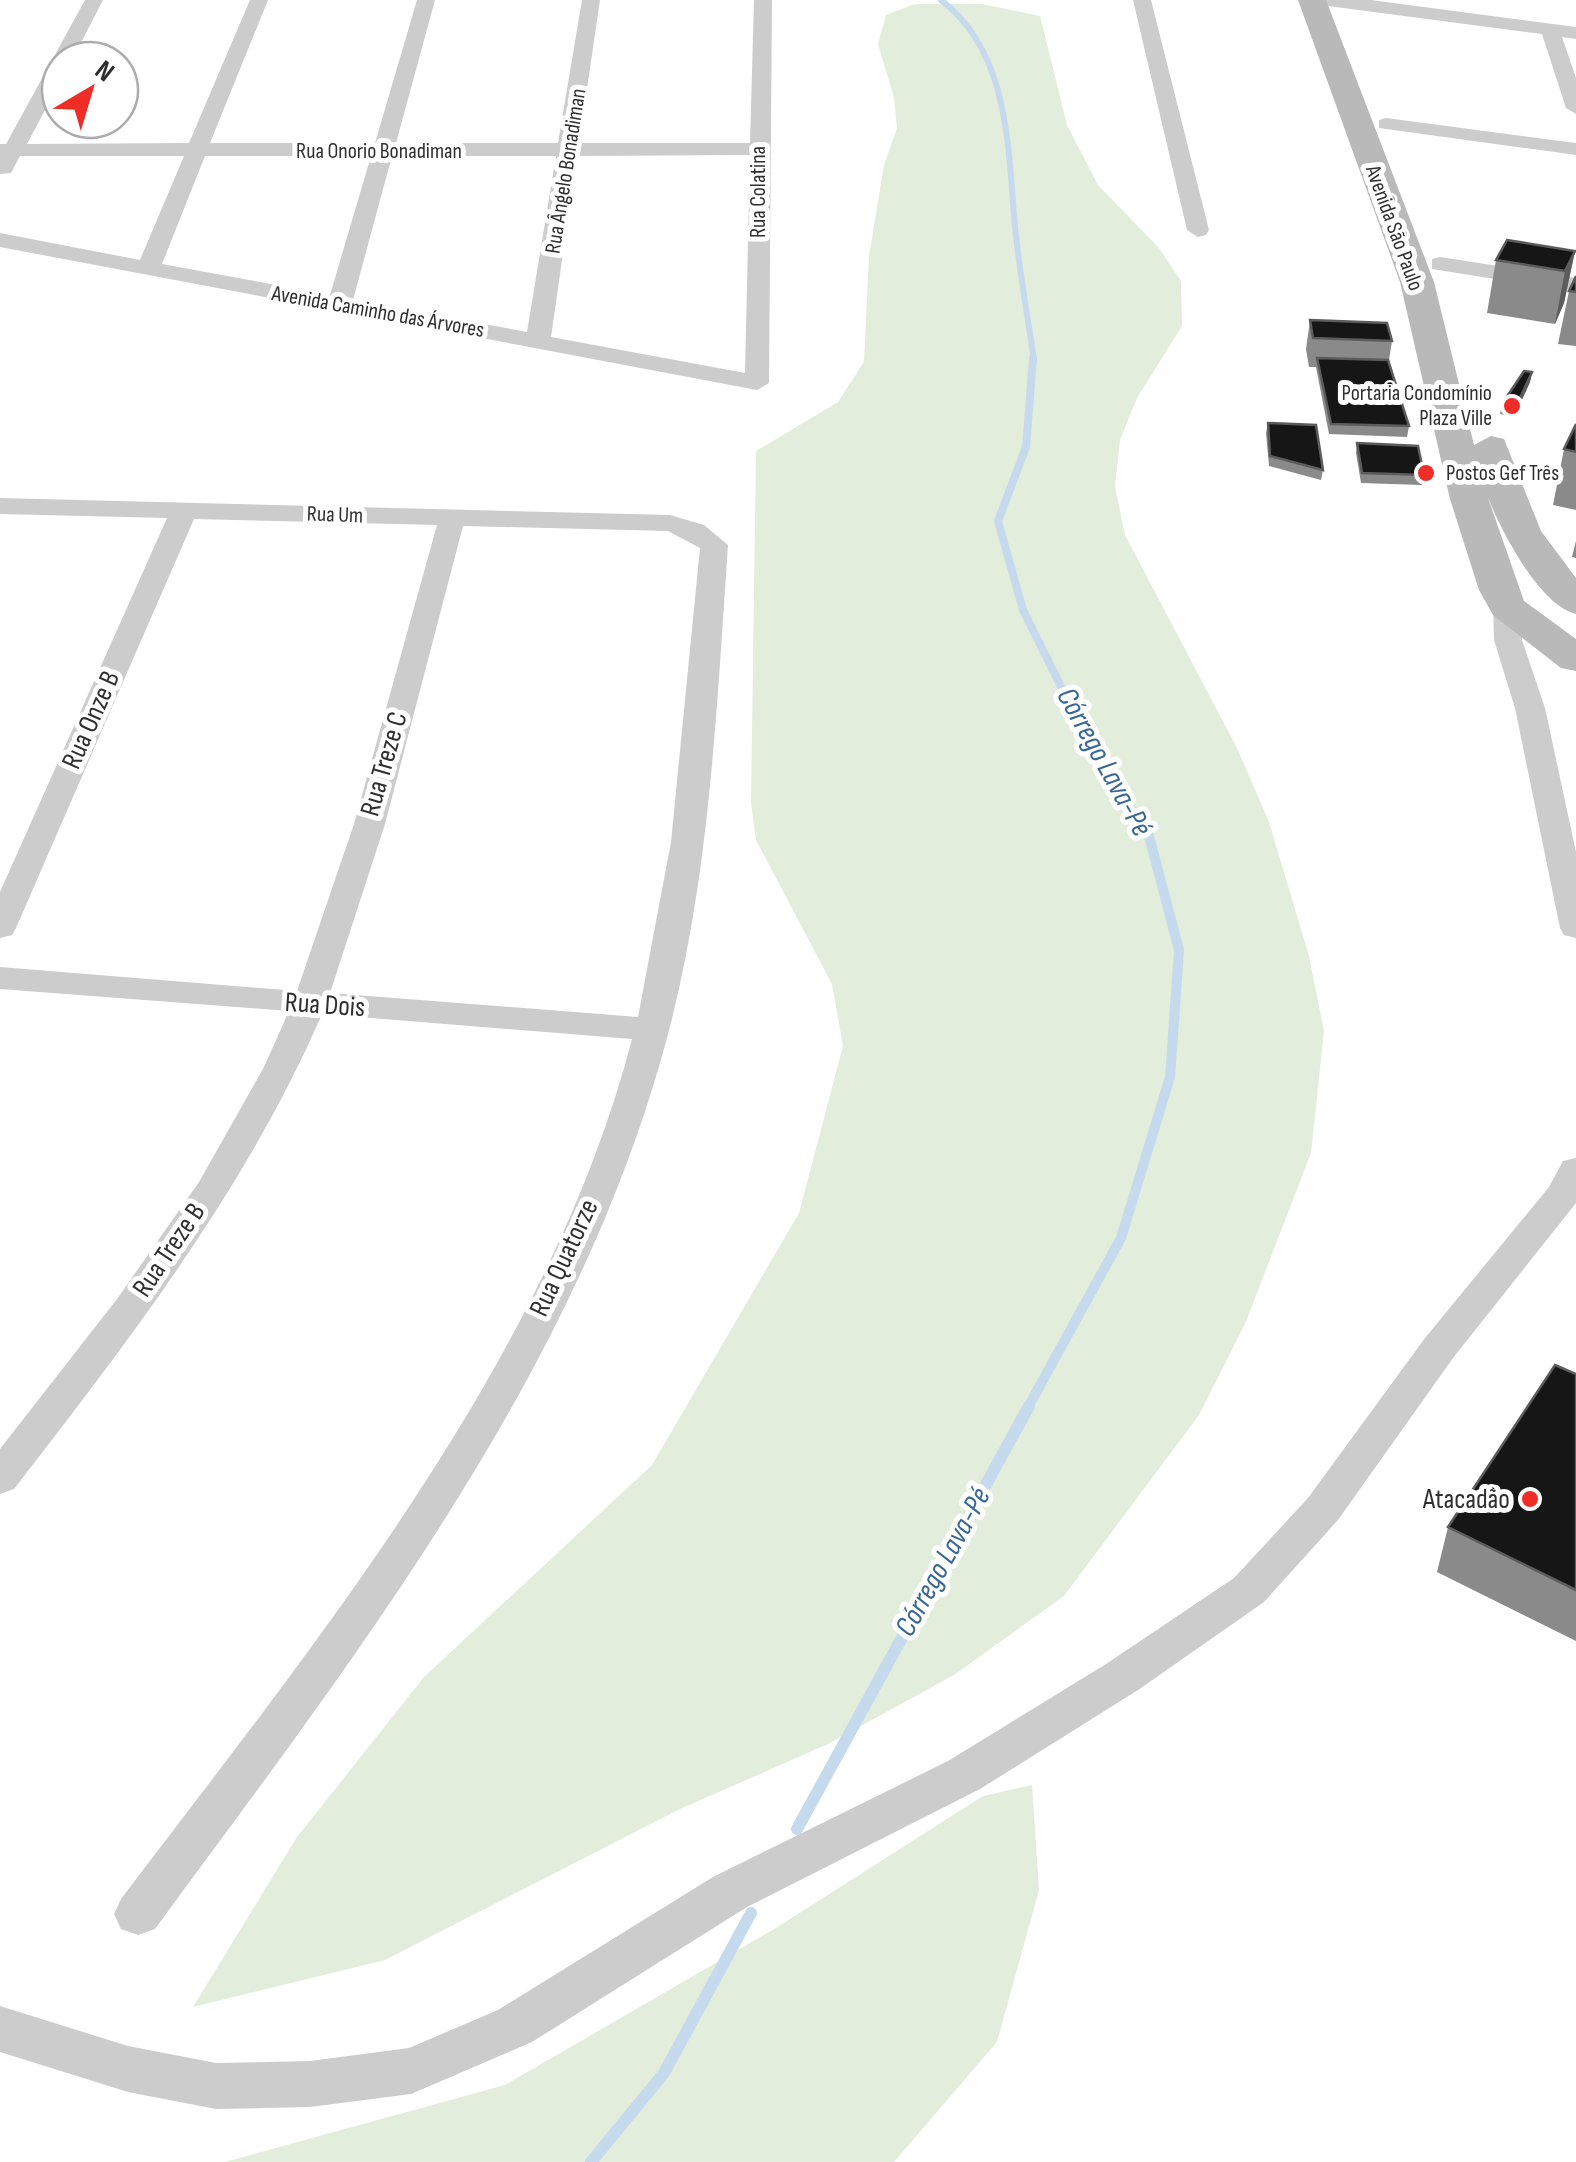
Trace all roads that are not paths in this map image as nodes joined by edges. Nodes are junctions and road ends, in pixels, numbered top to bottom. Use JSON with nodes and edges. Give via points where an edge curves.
{"nodes":[{"id":1,"x":94,"y":0,"type":"edge"},
{"id":2,"x":259,"y":0,"type":"edge"},
{"id":3,"x":426,"y":0,"type":"edge"},
{"id":4,"x":592,"y":0,"type":"edge"},
{"id":5,"x":763,"y":0,"type":"edge"},
{"id":6,"x":1142,"y":0,"type":"edge"},
{"id":7,"x":1312,"y":0,"type":"edge"},
{"id":8,"x":1328,"y":0,"type":"edge"},
{"id":9,"x":1342,"y":0,"type":"edge"},
{"id":10,"x":1438,"y":0,"type":"edge"},
{"id":11,"x":1576,"y":12,"type":"edge"},
{"id":12,"x":1472,"y":20,"type":"junction"},
{"id":13,"x":1506,"y":24,"type":"junction"},
{"id":14,"x":1550,"y":30,"type":"junction"},
{"id":15,"x":1576,"y":33,"type":"edge"},
{"id":16,"x":73,"y":40,"type":"edge"},
{"id":17,"x":40,"y":96,"type":"edge"},
{"id":18,"x":1576,"y":108,"type":"edge"},
{"id":19,"x":1386,"y":124,"type":"junction"},
{"id":20,"x":758,"y":149,"type":"junction"},
{"id":21,"x":1576,"y":149,"type":"edge"},
{"id":22,"x":7,"y":150,"type":"edge"},
{"id":23,"x":570,"y":150,"type":"junction"},
{"id":24,"x":197,"y":151,"type":"junction"},
{"id":25,"x":383,"y":151,"type":"junction"},
{"id":26,"x":0,"y":174,"type":"edge"},
{"id":27,"x":1198,"y":230,"type":"dead end"},
{"id":28,"x":0,"y":240,"type":"edge"},
{"id":29,"x":1440,"y":264,"type":"junction"},
{"id":30,"x":148,"y":270,"type":"junction"},
{"id":31,"x":1576,"y":285,"type":"edge"},
{"id":32,"x":340,"y":306,"type":"junction"},
{"id":33,"x":538,"y":341,"type":"junction"},
{"id":34,"x":757,"y":383,"type":"joint"},
{"id":35,"x":0,"y":506,"type":"edge"},
{"id":36,"x":183,"y":513,"type":"junction"},
{"id":37,"x":451,"y":521,"type":"junction"},
{"id":38,"x":670,"y":523,"type":"joint"},
{"id":39,"x":1576,"y":602,"type":"edge"},
{"id":40,"x":1507,"y":607,"type":"junction"},
{"id":41,"x":1572,"y":652,"type":"edge"},
{"id":42,"x":1518,"y":673,"type":"junction"},
{"id":43,"x":0,"y":928,"type":"edge"},
{"id":44,"x":1576,"y":928,"type":"edge"},
{"id":45,"x":0,"y":978,"type":"edge"},
{"id":46,"x":309,"y":1004,"type":"junction"},
{"id":47,"x":650,"y":1030,"type":"junction"},
{"id":48,"x":1576,"y":1170,"type":"edge"},
{"id":49,"x":0,"y":1478,"type":"edge"},
{"id":50,"x":138,"y":1914,"type":"dead end"},
{"id":51,"x":0,"y":2029,"type":"edge"}],
"edges":[{"from":1,"to":16,"type":"street"},
{"from":2,"to":24,"type":"street"},
{"from":3,"to":25,"type":"street"},
{"from":4,"to":23,"type":"street","name":"Rua Ângelo Bonadiman"},
{"from":5,"to":20,"type":"street","name":"Rua Colatina"},
{"from":6,"to":27,"type":"street"},
{"from":7,"to":40,"type":"street","name":"Avenida São Paulo","via":[[1417,282],[1469,499]]},
{"from":8,"to":9,"type":"street"},
{"from":9,"to":12,"type":"street"},
{"from":9,"to":19,"type":"street","name":"Avenida São Paulo"},
{"from":10,"to":12,"type":"street"},
{"from":11,"to":13,"type":"street"},
{"from":12,"to":13,"type":"street"},
{"from":13,"to":14,"type":"street"},
{"from":14,"to":15,"type":"street"},
{"from":14,"to":18,"type":"street"},
{"from":17,"to":22,"type":"street"},
{"from":19,"to":21,"type":"street"},
{"from":19,"to":29,"type":"street","name":"Avenida São Paulo"},
{"from":20,"to":23,"type":"street","name":"Rua Onorio Bonadiman"},
{"from":20,"to":34,"type":"street","name":"Rua Colatina"},
{"from":22,"to":24,"type":"street","name":"Rua Onorio Bonadiman"},
{"from":22,"to":26,"type":"street"},
{"from":23,"to":25,"type":"street","name":"Rua Onorio Bonadiman"},
{"from":23,"to":33,"type":"street","name":"Rua Ângelo Bonadiman"},
{"from":24,"to":25,"type":"street","name":"Rua Onorio Bonadiman"},
{"from":24,"to":30,"type":"street"},
{"from":25,"to":32,"type":"street"},
{"from":28,"to":30,"type":"street","name":"Avenida Caminho das Árvores"},
{"from":29,"to":31,"type":"street"},
{"from":29,"to":39,"type":"street","name":"Avenida São Paulo","via":[[1506,502],[1526,543]]},
{"from":30,"to":32,"type":"street","name":"Avenida Caminho das Árvores"},
{"from":32,"to":33,"type":"street","name":"Avenida Caminho das Árvores"},
{"from":33,"to":34,"type":"street","name":"Avenida Caminho das Árvores"},
{"from":35,"to":36,"type":"street","name":"Rua Um"},
{"from":36,"to":37,"type":"street","name":"Rua Um"},
{"from":36,"to":43,"type":"street","name":"Rua Onze B"},
{"from":37,"to":38,"type":"street","name":"Rua Um"},
{"from":37,"to":46,"type":"street","name":"Rua Treze C"},
{"from":38,"to":47,"type":"street","name":"Rua Quatorze","via":[[714,545],[683,879]]},
{"from":39,"to":40,"type":"street"},
{"from":40,"to":41,"type":"street"},
{"from":40,"to":42,"type":"street"},
{"from":41,"to":42,"type":"street","via":[[1530,662]]},
{"from":42,"to":44,"type":"street"},
{"from":45,"to":46,"type":"street","name":"Rua Dois"},
{"from":46,"to":47,"type":"street","name":"Rua Dois"},
{"from":46,"to":49,"type":"street","name":"Rua Treze B","via":[[240,1144],[179,1239]]},
{"from":47,"to":50,"type":"street","name":"Rua Quatorze","via":[[622,1129],[566,1262],[486,1411],[352,1628]]},
{"from":48,"to":51,"type":"street","via":[[1323,1509],[1249,1590],[964,1775],[730,1892],[515,2026],[411,2071],[310,2084],[216,2086],[128,2069]]}]}
